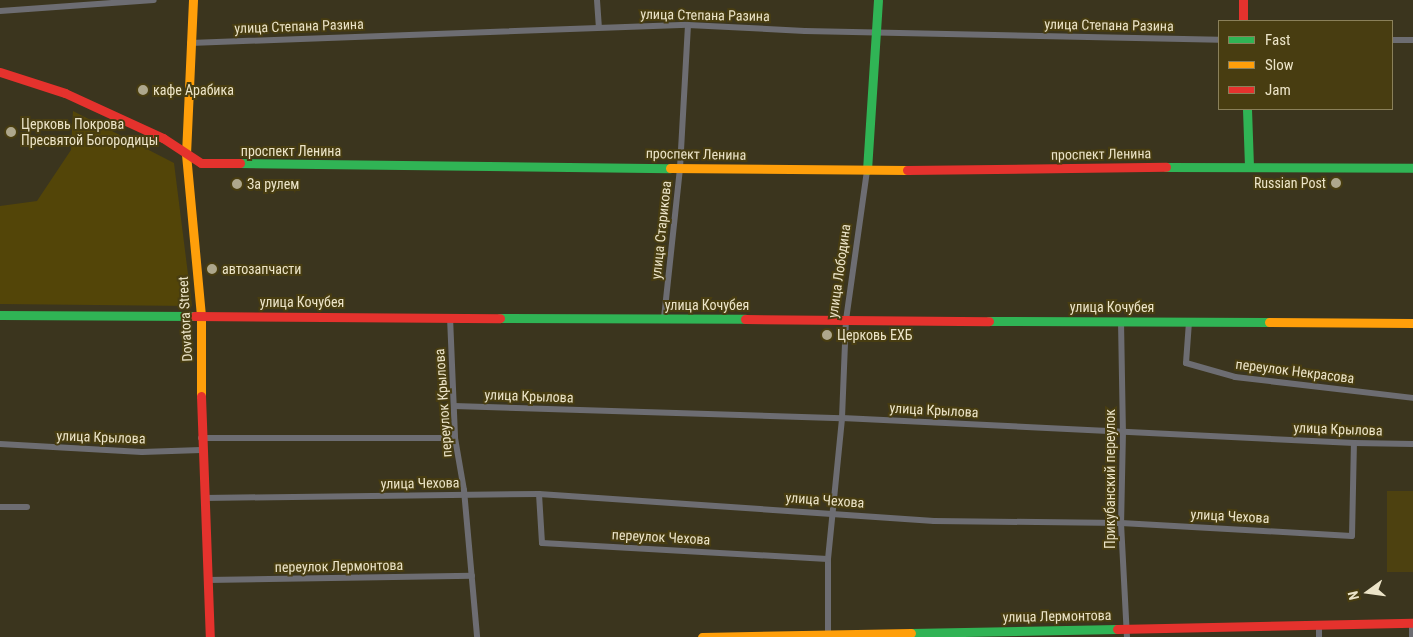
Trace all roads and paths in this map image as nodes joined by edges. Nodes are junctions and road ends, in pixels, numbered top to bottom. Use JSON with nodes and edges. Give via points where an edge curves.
{"nodes":[{"id":1,"x":154,"y":0,"type":"edge"},
{"id":2,"x":193,"y":0,"type":"edge"},
{"id":3,"x":597,"y":0,"type":"edge"},
{"id":4,"x":878,"y":0,"type":"edge"},
{"id":5,"x":1243,"y":0,"type":"edge"},
{"id":6,"x":0,"y":11,"type":"edge"},
{"id":7,"x":1243,"y":20,"type":"edge"},
{"id":8,"x":688,"y":25,"type":"junction"},
{"id":9,"x":599,"y":27,"type":"junction"},
{"id":10,"x":876,"y":32,"type":"junction"},
{"id":11,"x":1218,"y":40,"type":"edge"},
{"id":12,"x":1393,"y":40,"type":"edge"},
{"id":13,"x":1413,"y":40,"type":"edge"},
{"id":14,"x":190,"y":43,"type":"junction"},
{"id":15,"x":0,"y":72,"type":"edge"},
{"id":16,"x":1247,"y":110,"type":"edge"},
{"id":17,"x":186,"y":154,"type":"junction"},
{"id":18,"x":1249,"y":166,"type":"junction"},
{"id":19,"x":680,"y":168,"type":"junction"},
{"id":20,"x":1413,"y":168,"type":"edge"},
{"id":21,"x":867,"y":170,"type":"junction"},
{"id":22,"x":0,"y":315,"type":"edge"},
{"id":23,"x":201,"y":315,"type":"junction"},
{"id":24,"x":450,"y":317,"type":"junction"},
{"id":25,"x":664,"y":318,"type":"junction"},
{"id":26,"x":846,"y":320,"type":"junction"},
{"id":27,"x":1121,"y":321,"type":"junction"},
{"id":28,"x":1189,"y":322,"type":"junction"},
{"id":29,"x":1413,"y":323,"type":"edge"},
{"id":30,"x":1413,"y":398,"type":"edge"},
{"id":31,"x":454,"y":406,"type":"junction"},
{"id":32,"x":842,"y":418,"type":"junction"},
{"id":33,"x":1123,"y":431,"type":"junction"},
{"id":34,"x":201,"y":438,"type":"junction"},
{"id":35,"x":455,"y":438,"type":"junction"},
{"id":36,"x":1354,"y":443,"type":"junction"},
{"id":37,"x":0,"y":444,"type":"edge"},
{"id":38,"x":1413,"y":444,"type":"edge"},
{"id":39,"x":202,"y":450,"type":"junction"},
{"id":40,"x":539,"y":494,"type":"junction"},
{"id":41,"x":465,"y":495,"type":"junction"},
{"id":42,"x":204,"y":498,"type":"junction"},
{"id":43,"x":0,"y":507,"type":"edge"},
{"id":44,"x":27,"y":507,"type":"dead end"},
{"id":45,"x":831,"y":512,"type":"junction"},
{"id":46,"x":1121,"y":523,"type":"junction"},
{"id":47,"x":828,"y":559,"type":"junction"},
{"id":48,"x":472,"y":576,"type":"junction"},
{"id":49,"x":207,"y":580,"type":"junction"},
{"id":50,"x":1412,"y":623,"type":"edge"},
{"id":51,"x":1319,"y":624,"type":"junction"},
{"id":52,"x":1127,"y":633,"type":"edge"},
{"id":53,"x":828,"y":636,"type":"edge"},
{"id":54,"x":210,"y":637,"type":"edge"},
{"id":55,"x":477,"y":637,"type":"edge"},
{"id":56,"x":702,"y":637,"type":"edge"},
{"id":57,"x":1319,"y":637,"type":"edge"},
{"id":58,"x":1412,"y":637,"type":"edge"}],
"edges":[{"from":1,"to":6,"type":"street"},
{"from":2,"to":14,"type":"street","name":"Dovatora Street"},
{"from":3,"to":9,"type":"street"},
{"from":4,"to":10,"type":"street","name":"улица Лободина"},
{"from":5,"to":7,"type":"street"},
{"from":8,"to":9,"type":"street","name":"улица Степана Разина"},
{"from":8,"to":10,"type":"street","name":"улица Степана Разина"},
{"from":8,"to":19,"type":"street","name":"улица Старикова"},
{"from":9,"to":14,"type":"street","name":"улица Степана Разина"},
{"from":10,"to":11,"type":"street","name":"улица Степана Разина"},
{"from":10,"to":21,"type":"street","name":"улица Лободина"},
{"from":12,"to":13,"type":"street"},
{"from":14,"to":17,"type":"street","name":"Dovatora Street"},
{"from":15,"to":17,"type":"street","name":"проспект Ленина","via":[[65,93],[163,138]]},
{"from":16,"to":18,"type":"street"},
{"from":17,"to":19,"type":"street","name":"проспект Ленина","via":[[201,163],[226,164]]},
{"from":17,"to":23,"type":"street","name":"Dovatora Street"},
{"from":18,"to":20,"type":"street","name":"проспект Ленина"},
{"from":18,"to":21,"type":"street","name":"проспект Ленина"},
{"from":19,"to":21,"type":"street","name":"проспект Ленина"},
{"from":19,"to":25,"type":"street","name":"улица Старикова"},
{"from":21,"to":26,"type":"street","name":"улица Лободина"},
{"from":22,"to":23,"type":"street","name":"улица Кочубея"},
{"from":23,"to":24,"type":"street","name":"улица Кочубея"},
{"from":23,"to":34,"type":"street","name":"Dovatora Street"},
{"from":24,"to":25,"type":"street","name":"улица Кочубея"},
{"from":24,"to":31,"type":"street","name":"переулок Крылова"},
{"from":25,"to":26,"type":"street","name":"улица Кочубея"},
{"from":26,"to":27,"type":"street","name":"улица Кочубея"},
{"from":26,"to":32,"type":"street","name":"улица Лободина"},
{"from":27,"to":28,"type":"street","name":"улица Кочубея"},
{"from":27,"to":33,"type":"street","name":"Прикубанский переулок"},
{"from":28,"to":29,"type":"street","name":"улица Кочубея"},
{"from":28,"to":30,"type":"street","name":"переулок Некрасова","via":[[1186,363],[1236,377]]},
{"from":31,"to":32,"type":"street","name":"улица Крылова"},
{"from":31,"to":35,"type":"street","name":"переулок Крылова"},
{"from":32,"to":33,"type":"street","name":"улица Крылова"},
{"from":32,"to":45,"type":"street","name":"улица Лободина"},
{"from":33,"to":36,"type":"street","name":"улица Крылова"},
{"from":33,"to":46,"type":"street","name":"Прикубанский переулок"},
{"from":34,"to":35,"type":"street"},
{"from":34,"to":39,"type":"street","name":"Dovatora Street"},
{"from":35,"to":41,"type":"street","name":"переулок Крылова"},
{"from":36,"to":38,"type":"street","name":"улица Крылова"},
{"from":36,"to":46,"type":"street","name":"улица Чехова","via":[[1352,536]]},
{"from":37,"to":39,"type":"street","name":"улица Крылова","via":[[142,452]]},
{"from":39,"to":42,"type":"street","name":"Dovatora Street"},
{"from":40,"to":41,"type":"street","name":"улица Чехова"},
{"from":40,"to":45,"type":"street","name":"улица Чехова"},
{"from":40,"to":47,"type":"street","name":"переулок Чехова","via":[[542,544]]},
{"from":41,"to":42,"type":"street","name":"улица Чехова"},
{"from":41,"to":48,"type":"street","name":"переулок Крылова"},
{"from":42,"to":49,"type":"street","name":"Dovatora Street"},
{"from":43,"to":44,"type":"street"},
{"from":45,"to":46,"type":"street","name":"улица Чехова","via":[[934,521]]},
{"from":45,"to":47,"type":"street","name":"улица Лободина"},
{"from":46,"to":52,"type":"street","name":"Прикубанский переулок"},
{"from":47,"to":53,"type":"street","name":"улица Лободина"},
{"from":48,"to":49,"type":"street","name":"переулок Лермонтова"},
{"from":48,"to":55,"type":"street","name":"переулок Крылова"},
{"from":49,"to":54,"type":"street","name":"Dovatora Street"},
{"from":50,"to":51,"type":"street","name":"улица Лермонтова"},
{"from":50,"to":58,"type":"street"},
{"from":51,"to":52,"type":"street","name":"улица Лермонтова"},
{"from":51,"to":57,"type":"street"},
{"from":52,"to":53,"type":"street","name":"улица Лермонтова"},
{"from":53,"to":56,"type":"street","name":"улица Лермонтова"}]}
